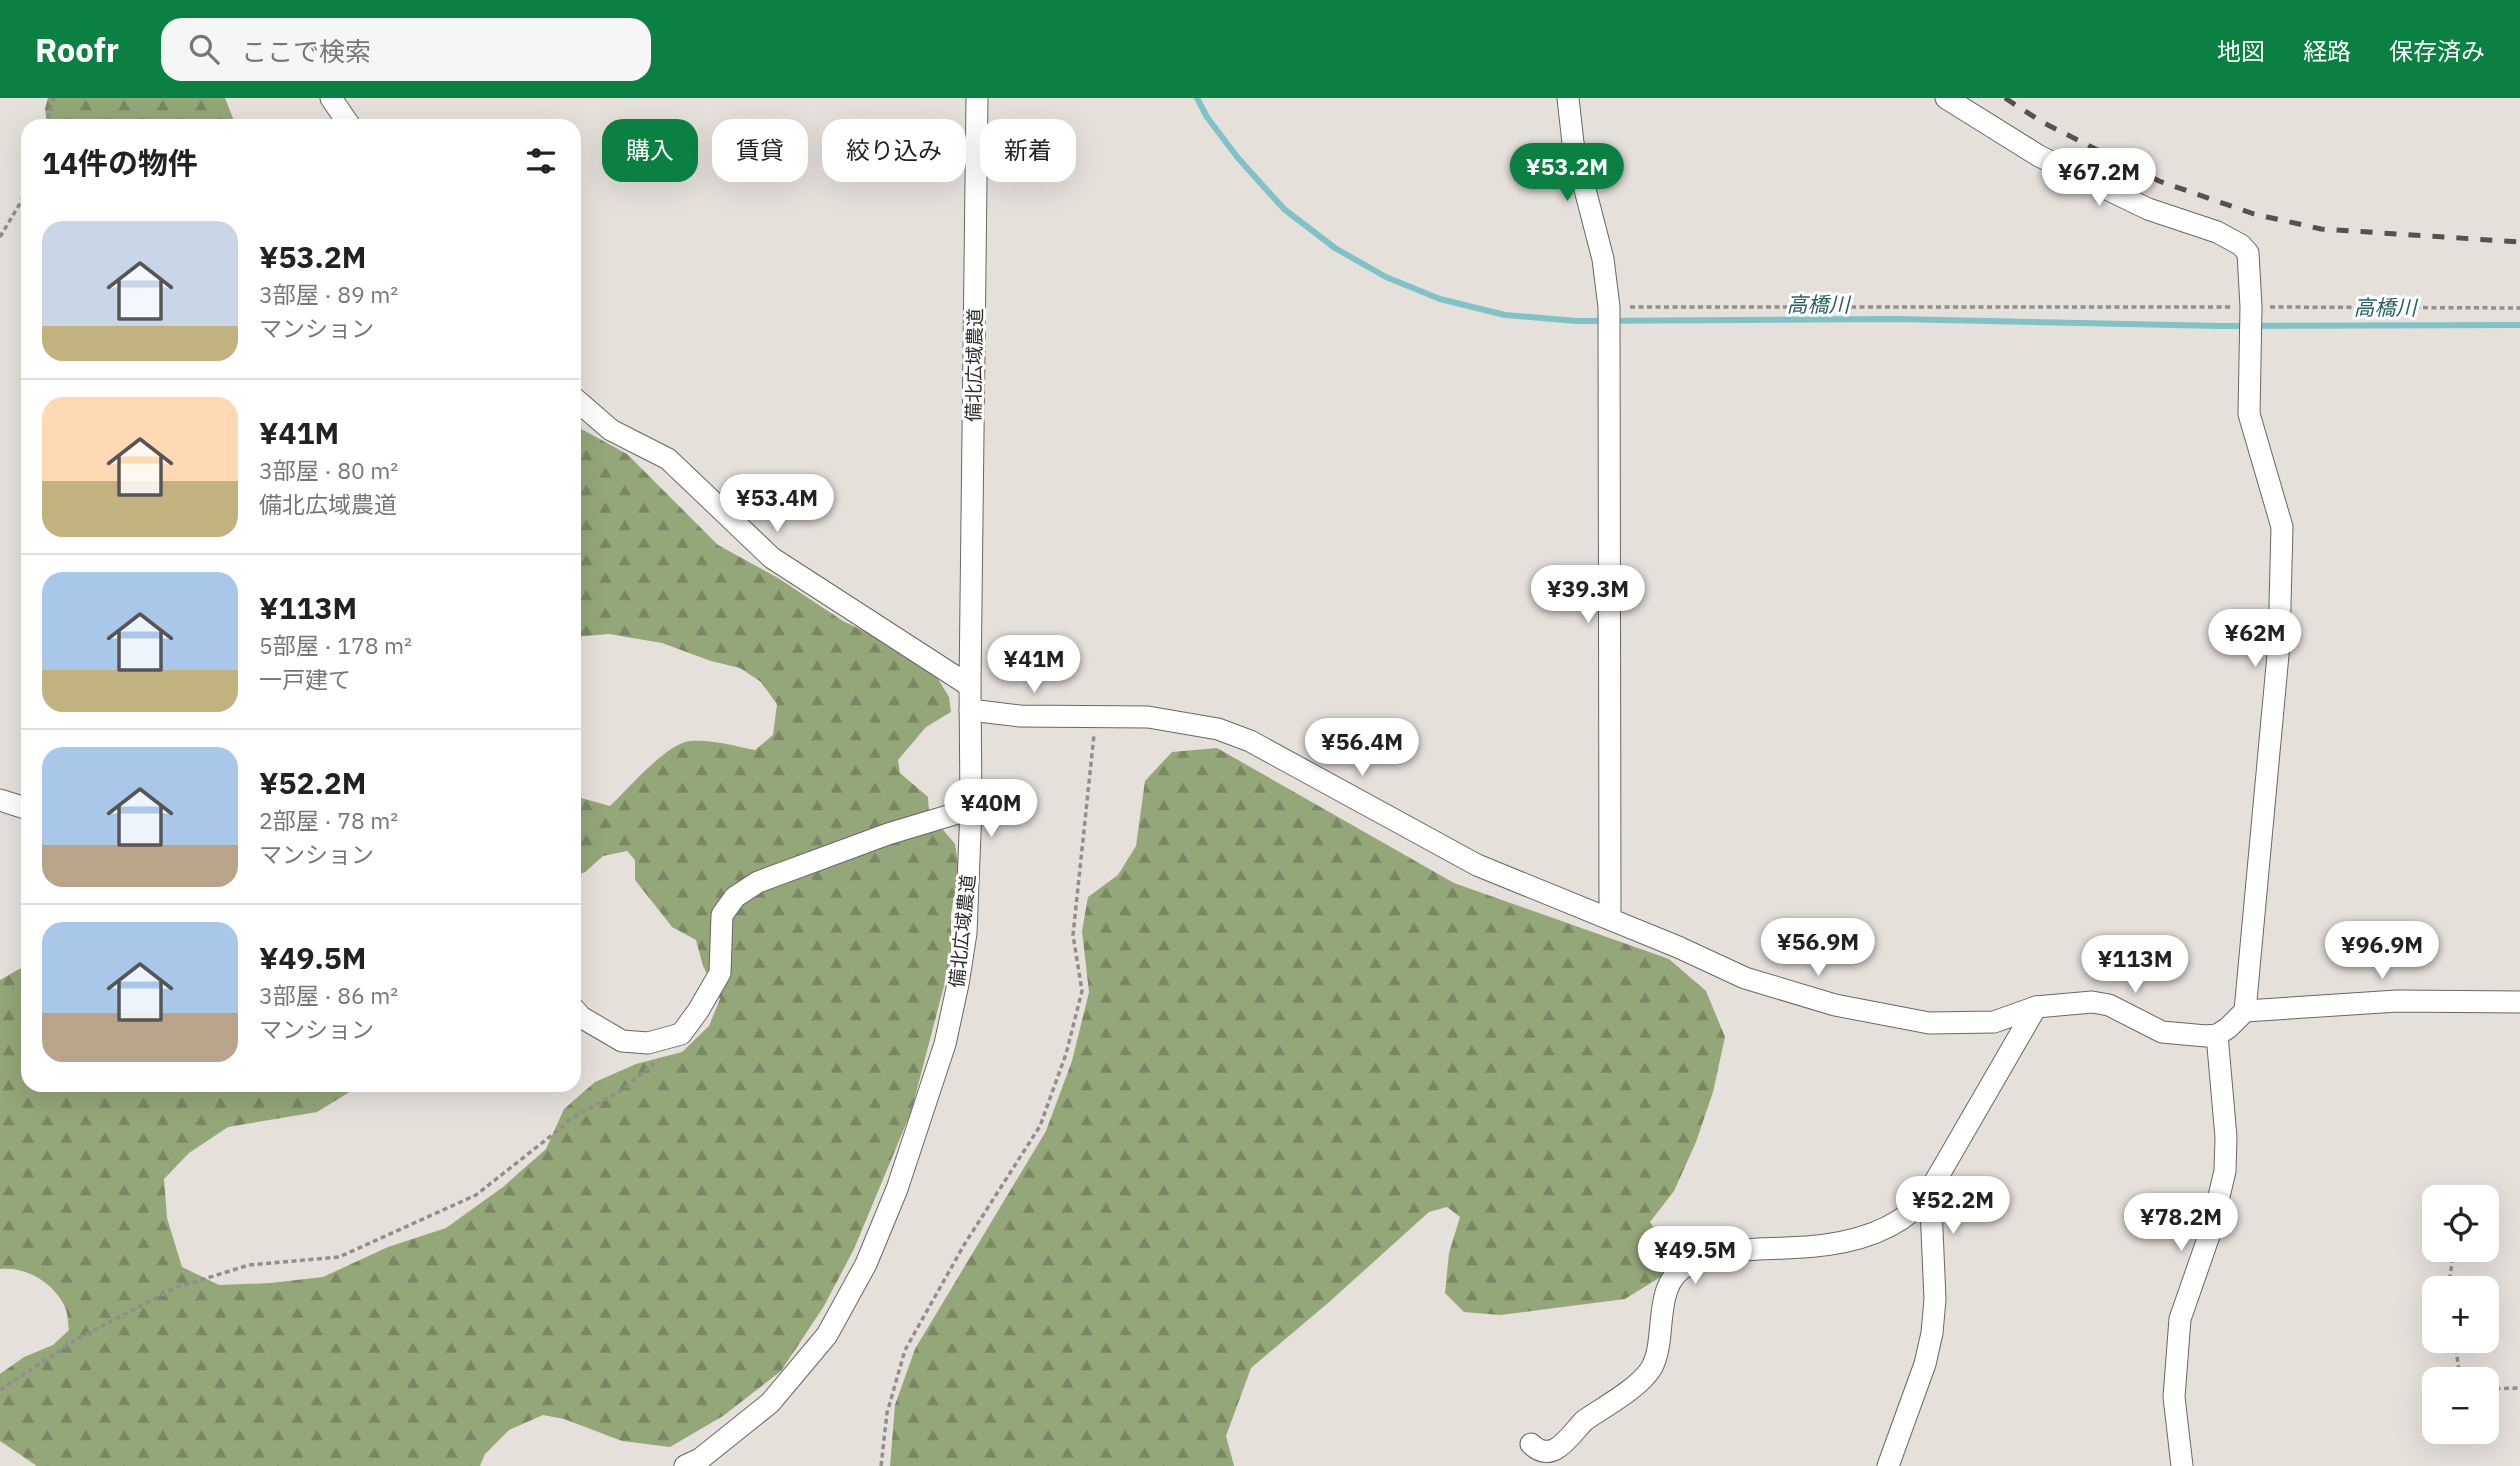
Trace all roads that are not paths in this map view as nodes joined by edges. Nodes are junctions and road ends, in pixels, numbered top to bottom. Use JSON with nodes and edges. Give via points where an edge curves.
{"nodes":[{"id":1,"x":331,"y":98,"type":"edge"},
{"id":2,"x":977,"y":98,"type":"edge"},
{"id":3,"x":1568,"y":98,"type":"edge"},
{"id":4,"x":1946,"y":98,"type":"edge"},
{"id":5,"x":345,"y":119,"type":"edge"},
{"id":6,"x":581,"y":404,"type":"edge"},
{"id":7,"x":970,"y":686,"type":"junction"},
{"id":8,"x":970,"y":710,"type":"junction"},
{"id":9,"x":0,"y":800,"type":"edge"},
{"id":10,"x":21,"y":807,"type":"edge"},
{"id":11,"x":971,"y":809,"type":"junction"},
{"id":12,"x":1610,"y":919,"type":"junction"},
{"id":13,"x":2520,"y":1002,"type":"edge"},
{"id":14,"x":2036,"y":1007,"type":"junction"},
{"id":15,"x":2245,"y":1011,"type":"junction"},
{"id":16,"x":581,"y":1017,"type":"edge"},
{"id":17,"x":2217,"y":1035,"type":"junction"},
{"id":18,"x":1940,"y":1173,"type":"junction"},
{"id":19,"x":1531,"y":1444,"type":"dead end"},
{"id":20,"x":685,"y":1466,"type":"edge"},
{"id":21,"x":1888,"y":1466,"type":"edge"},
{"id":22,"x":2182,"y":1466,"type":"edge"}],
"edges":[{"from":1,"to":5,"type":"street"},
{"from":2,"to":7,"type":"street","name":"備北広域農道"},
{"from":3,"to":12,"type":"street","via":[[1573,143],[1603,259],[1609,308]]},
{"from":4,"to":15,"type":"street","via":[[2039,156],[2148,209],[2217,232],[2241,244],[2248,253],[2249,414],[2281,527],[2279,644]]},
{"from":6,"to":7,"type":"street","via":[[611,430],[668,459],[772,558]]},
{"from":7,"to":8,"type":"street","name":"備北広域農道"},
{"from":8,"to":11,"type":"street","name":"備北広域農道"},
{"from":8,"to":12,"type":"street","via":[[1020,716],[1148,717],[1218,729],[1250,741],[1477,865]]},
{"from":9,"to":10,"type":"street"},
{"from":11,"to":16,"type":"street","via":[[758,882],[735,897],[722,915],[720,973],[681,1034],[648,1044],[622,1041]]},
{"from":11,"to":20,"type":"street","name":"備北広域農道","via":[[966,933],[945,1044],[897,1189],[866,1264],[827,1335],[770,1403]]},
{"from":12,"to":14,"type":"street","via":[[1745,978],[1835,1005],[1929,1023],[1994,1022]]},
{"from":13,"to":15,"type":"street","via":[[2397,1001]]},
{"from":14,"to":17,"type":"street","via":[[2092,1002],[2109,1005],[2162,1032]]},
{"from":14,"to":18,"type":"street"},
{"from":15,"to":17,"type":"street"},
{"from":17,"to":22,"type":"street","via":[[2225,1171],[2214,1220],[2179,1319],[2174,1397]]},
{"from":18,"to":19,"type":"street","via":[[1914,1210],[1882,1230],[1812,1248],[1723,1252],[1683,1267],[1665,1296],[1658,1352],[1649,1372],[1585,1420],[1563,1448],[1547,1454]]},
{"from":18,"to":21,"type":"street","via":[[1931,1207],[1932,1333]]}]}
